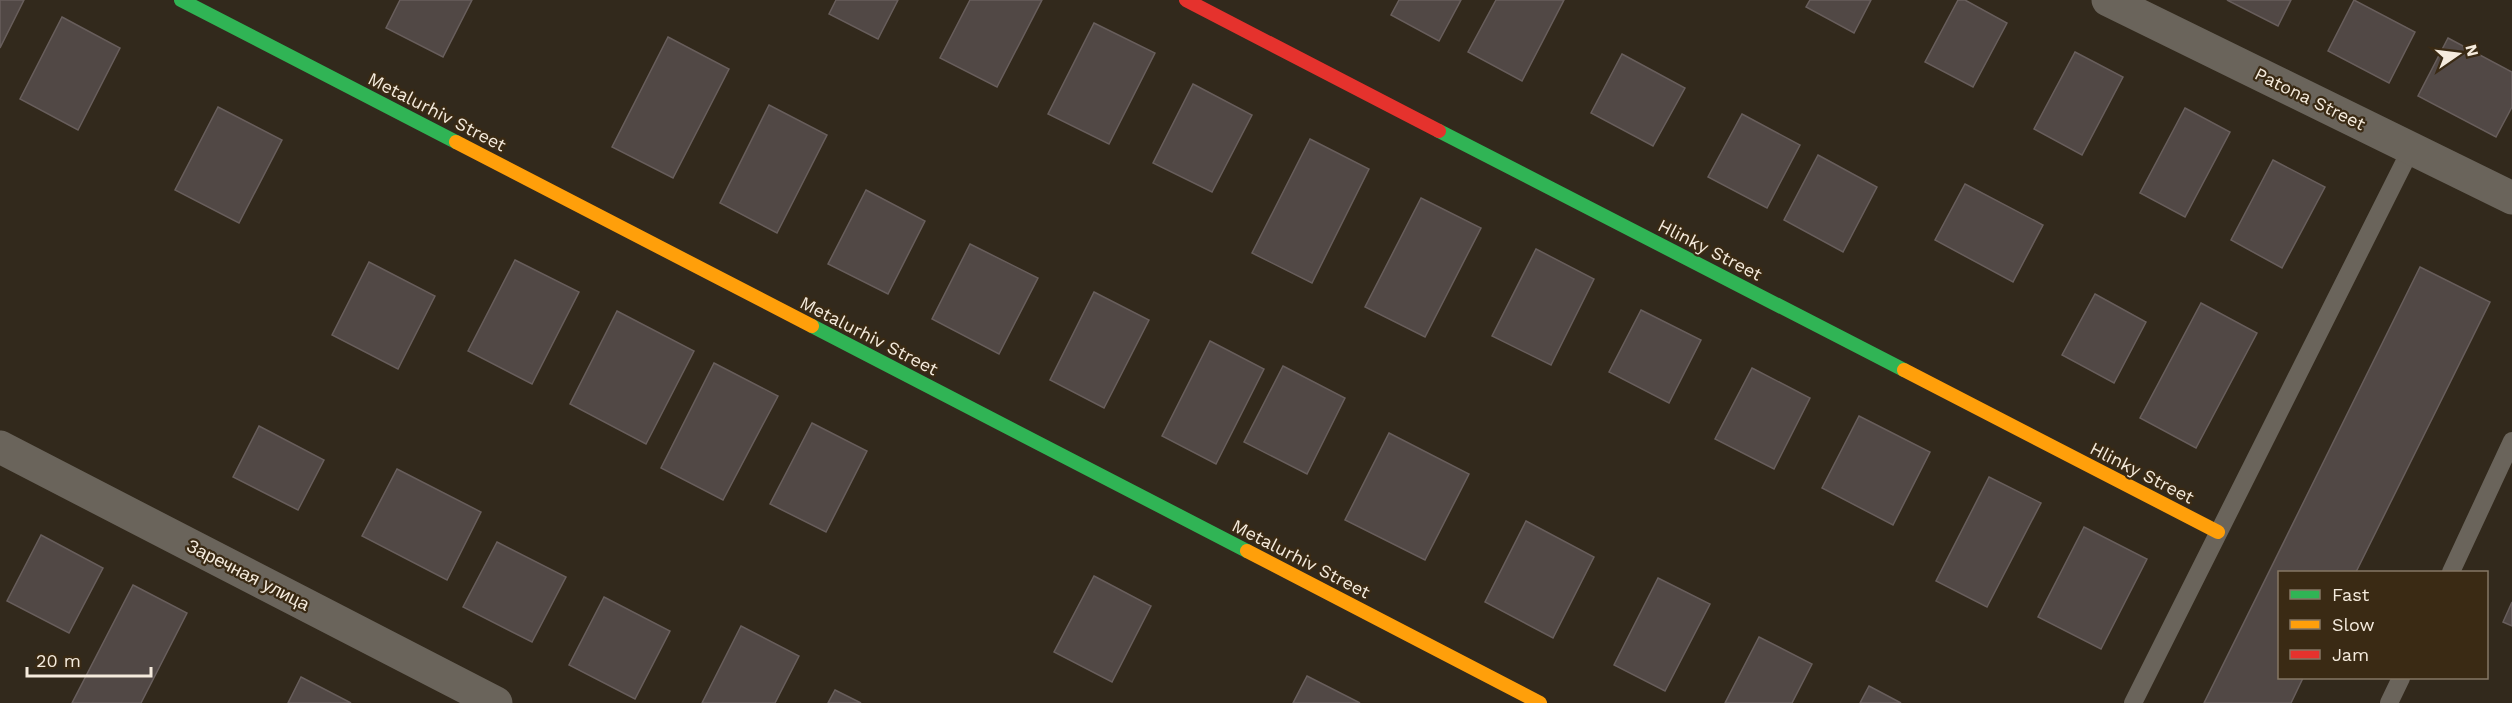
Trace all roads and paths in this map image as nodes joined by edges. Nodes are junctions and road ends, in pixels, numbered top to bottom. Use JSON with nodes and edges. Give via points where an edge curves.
{"nodes":[{"id":1,"x":181,"y":0,"type":"edge"},
{"id":2,"x":1186,"y":0,"type":"edge"},
{"id":3,"x":2108,"y":0,"type":"edge"},
{"id":4,"x":2411,"y":149,"type":"junction"},
{"id":5,"x":2512,"y":198,"type":"edge"},
{"id":6,"x":2512,"y":441,"type":"edge"},
{"id":7,"x":0,"y":447,"type":"edge"},
{"id":8,"x":2218,"y":532,"type":"junction"},
{"id":9,"x":2452,"y":571,"type":"edge"},
{"id":10,"x":2401,"y":679,"type":"edge"},
{"id":11,"x":496,"y":703,"type":"edge"},
{"id":12,"x":1540,"y":703,"type":"edge"},
{"id":13,"x":2133,"y":703,"type":"edge"},
{"id":14,"x":2389,"y":703,"type":"edge"}],
"edges":[{"from":1,"to":12,"type":"street","name":"Metalurhiv Street"},
{"from":2,"to":8,"type":"street","name":"Hlinky Street"},
{"from":3,"to":4,"type":"street","name":"Patona Street"},
{"from":4,"to":5,"type":"street","name":"Patona Street"},
{"from":4,"to":8,"type":"lane"},
{"from":6,"to":9,"type":"lane"},
{"from":7,"to":11,"type":"street","name":"Заречная улица"},
{"from":8,"to":13,"type":"lane"},
{"from":10,"to":14,"type":"lane"}]}
